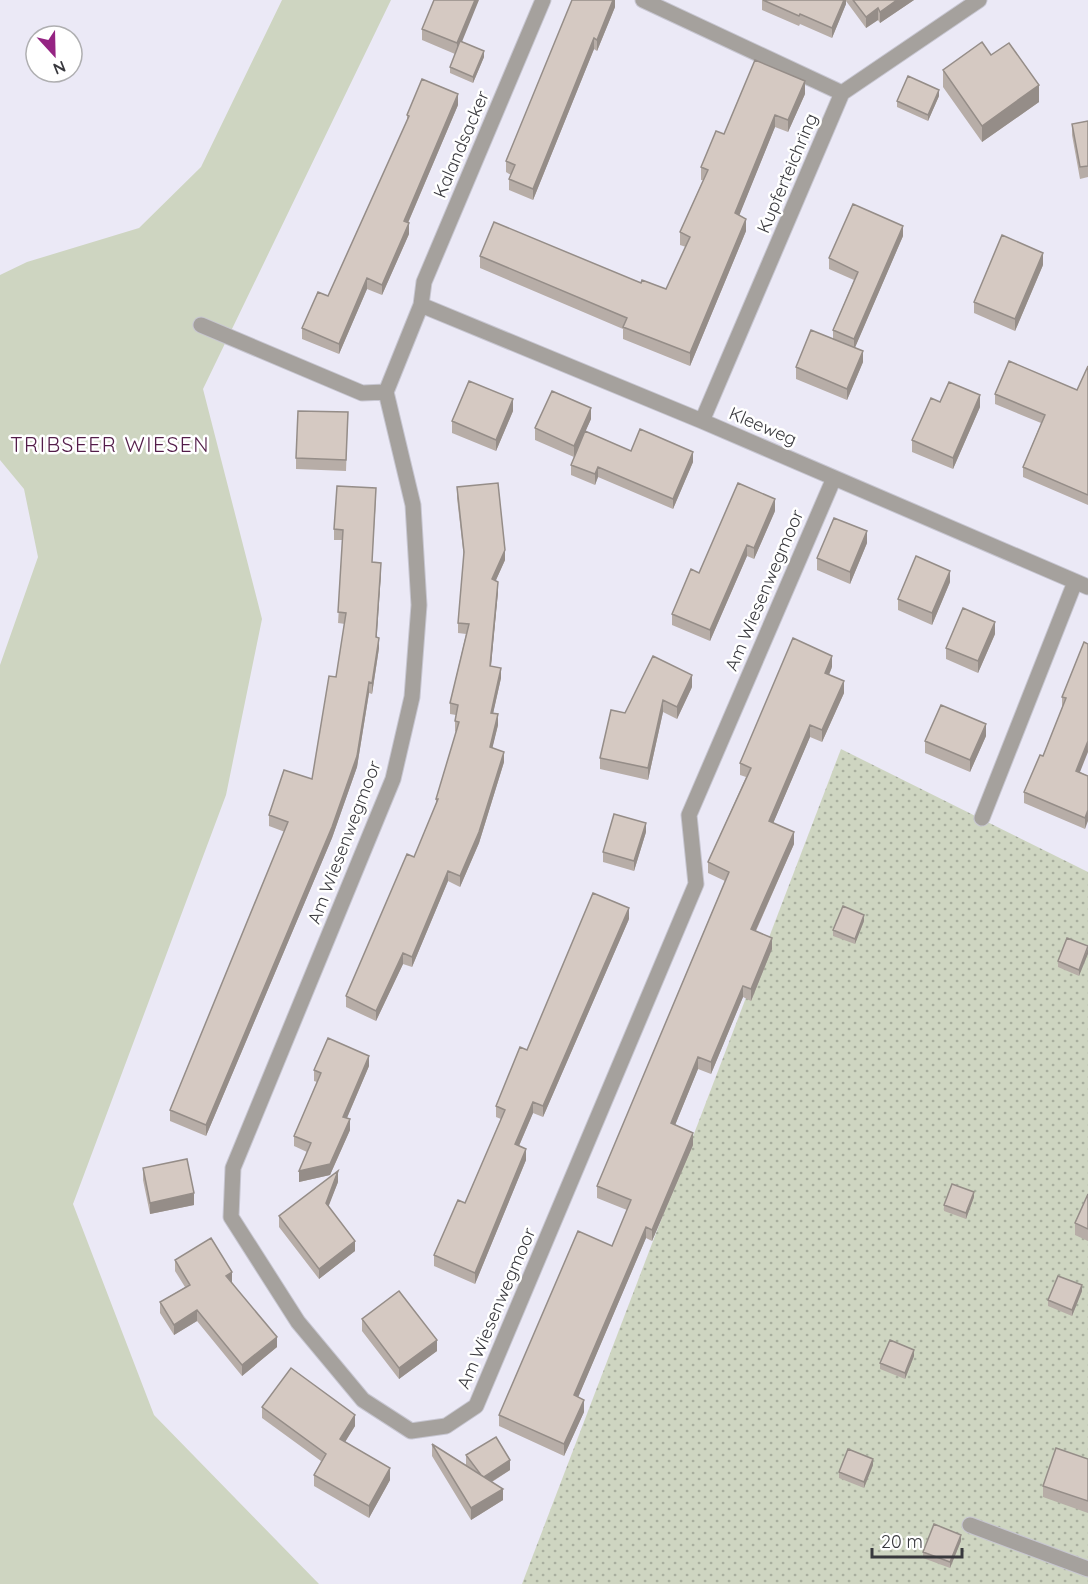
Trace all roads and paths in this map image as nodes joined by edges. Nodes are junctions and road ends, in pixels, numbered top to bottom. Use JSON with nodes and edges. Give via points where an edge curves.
{"nodes":[{"id":1,"x":543,"y":0,"type":"edge"},
{"id":2,"x":643,"y":0,"type":"edge"},
{"id":3,"x":979,"y":0,"type":"edge"},
{"id":4,"x":842,"y":93,"type":"junction"},
{"id":5,"x":422,"y":305,"type":"junction"},
{"id":6,"x":201,"y":324,"type":"dead end"},
{"id":7,"x":386,"y":392,"type":"junction"},
{"id":8,"x":702,"y":421,"type":"junction"},
{"id":9,"x":834,"y":478,"type":"junction"},
{"id":10,"x":1082,"y":585,"type":"edge"},
{"id":11,"x":982,"y":818,"type":"dead end"},
{"id":12,"x":970,"y":1525,"type":"dead end"},
{"id":13,"x":1088,"y":1569,"type":"edge"}],
"edges":[{"from":1,"to":5,"type":"street","name":"Kalandsacker","via":[[424,282]]},
{"from":2,"to":4,"type":"street"},
{"from":3,"to":4,"type":"street"},
{"from":4,"to":8,"type":"street","name":"Kupferteichring"},
{"from":5,"to":7,"type":"street"},
{"from":5,"to":8,"type":"street","name":"Kleeweg"},
{"from":6,"to":7,"type":"street","via":[[362,393]]},
{"from":7,"to":9,"type":"street","name":"Am Wiesenwegmoor","via":[[413,505],[419,605],[412,697],[393,778],[232,1168],[231,1217],[298,1322],[363,1401],[411,1431],[446,1426],[476,1406],[696,884],[689,815]]},
{"from":8,"to":9,"type":"street","name":"Kleeweg"},
{"from":9,"to":10,"type":"street","name":"Kleeweg"},
{"from":10,"to":11,"type":"street"},
{"from":12,"to":13,"type":"street"}]}
